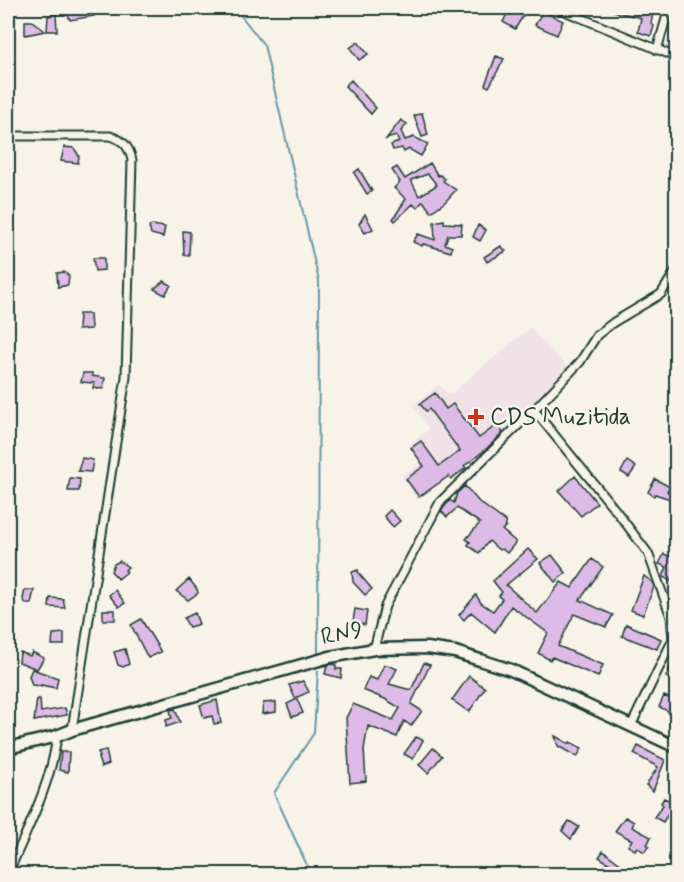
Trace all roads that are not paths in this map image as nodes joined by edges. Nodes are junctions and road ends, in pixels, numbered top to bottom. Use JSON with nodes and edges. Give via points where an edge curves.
{"nodes":[{"id":1,"x":557,"y":8,"type":"edge"},
{"id":2,"x":669,"y":8,"type":"edge"},
{"id":3,"x":657,"y":50,"type":"junction"},
{"id":4,"x":676,"y":57,"type":"edge"},
{"id":5,"x":8,"y":136,"type":"edge"},
{"id":6,"x":676,"y":270,"type":"edge"},
{"id":7,"x":534,"y":410,"type":"junction"},
{"id":8,"x":674,"y":617,"type":"edge"},
{"id":9,"x":374,"y":649,"type":"junction"},
{"id":10,"x":631,"y":726,"type":"junction"},
{"id":11,"x":72,"y":730,"type":"junction"},
{"id":12,"x":57,"y":736,"type":"junction"},
{"id":13,"x":676,"y":747,"type":"edge"},
{"id":14,"x":8,"y":748,"type":"edge"},
{"id":15,"x":8,"y":874,"type":"edge"}],
"edges":[{"from":1,"to":3,"type":"street"},
{"from":2,"to":3,"type":"street"},
{"from":3,"to":4,"type":"street"},
{"from":5,"to":11,"type":"street","via":[[110,136],[127,146],[132,160],[126,377]]},
{"from":6,"to":7,"type":"street","via":[[660,294],[597,335],[580,362]]},
{"from":7,"to":8,"type":"street","via":[[648,553]]},
{"from":7,"to":9,"type":"street","via":[[440,502],[385,606]]},
{"from":8,"to":10,"type":"street","via":[[673,639]]},
{"from":9,"to":10,"type":"main road","name":"RN9","via":[[427,648],[480,659]]},
{"from":9,"to":11,"type":"main road","name":"RN9","via":[[330,657]]},
{"from":10,"to":13,"type":"main road","name":"RN9"},
{"from":11,"to":12,"type":"main road","name":"RN9"},
{"from":12,"to":14,"type":"main road","name":"RN9"},
{"from":12,"to":15,"type":"street","via":[[42,797]]}]}
